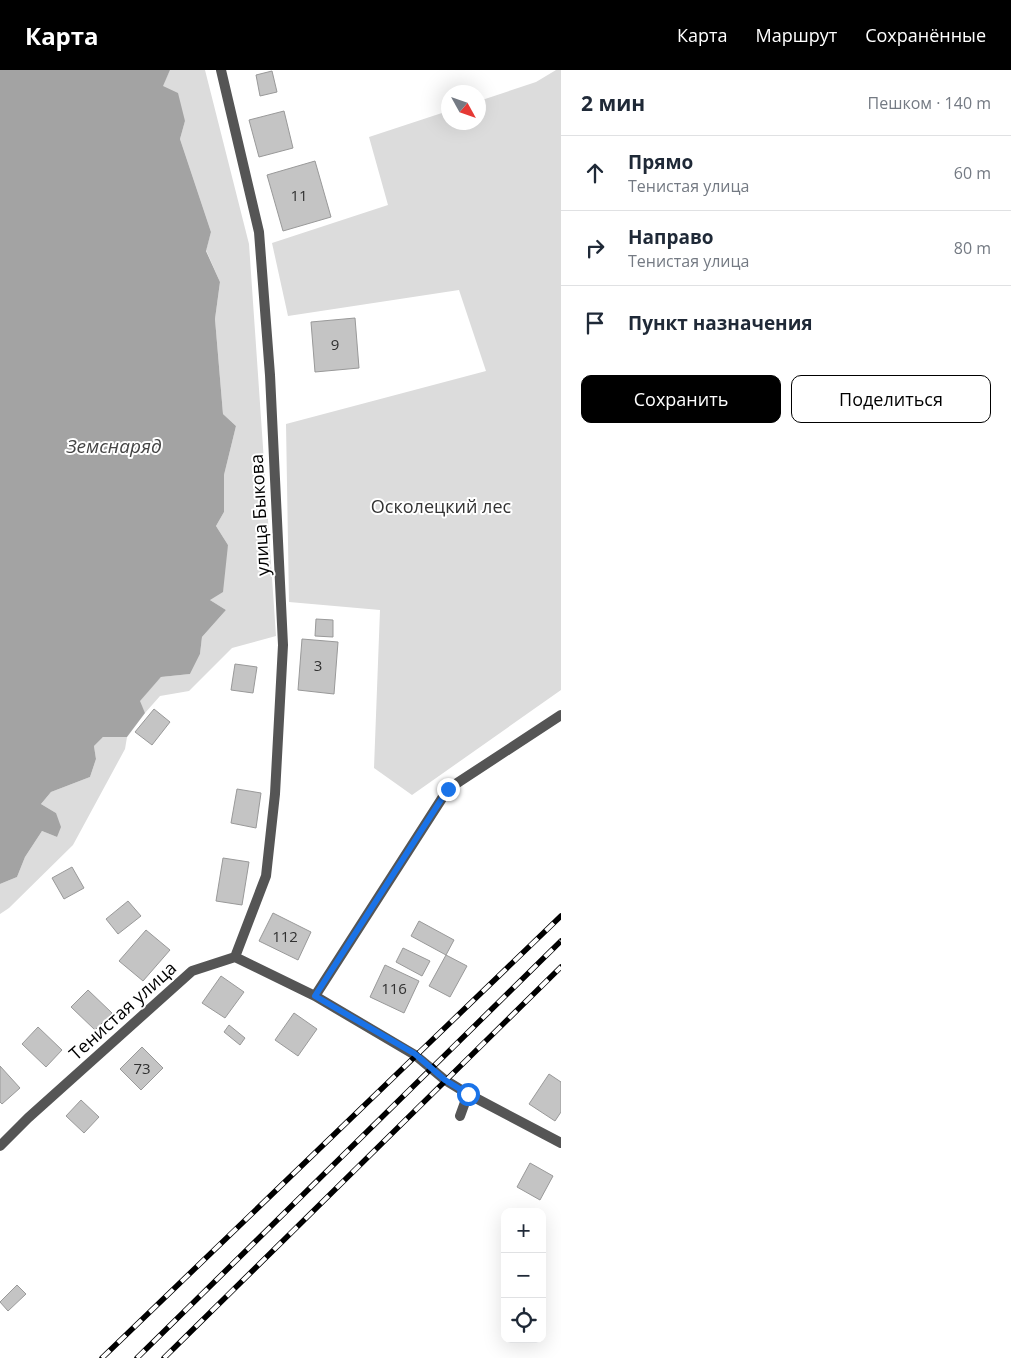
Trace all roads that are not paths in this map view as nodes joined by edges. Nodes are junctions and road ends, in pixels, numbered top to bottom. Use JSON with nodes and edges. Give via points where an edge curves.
{"nodes":[{"id":1,"x":221,"y":70,"type":"edge"},
{"id":2,"x":561,"y":715,"type":"edge"},
{"id":3,"x":235,"y":957,"type":"junction"},
{"id":4,"x":315,"y":996,"type":"junction"},
{"id":5,"x":468,"y":1094,"type":"junction"},
{"id":6,"x":460,"y":1116,"type":"dead end"},
{"id":7,"x":561,"y":1143,"type":"edge"},
{"id":8,"x":0,"y":1146,"type":"edge"}],
"edges":[{"from":1,"to":3,"type":"street","name":"улица Быкова","via":[[259,232],[270,375],[283,645],[275,794],[266,876]]},
{"from":2,"to":4,"type":"street","via":[[448,789]]},
{"from":3,"to":4,"type":"street"},
{"from":3,"to":8,"type":"street","name":"Тенистая улица","via":[[192,971]]},
{"from":4,"to":5,"type":"street","via":[[415,1054],[445,1080]]},
{"from":5,"to":6,"type":"street"},
{"from":5,"to":7,"type":"street"}]}
